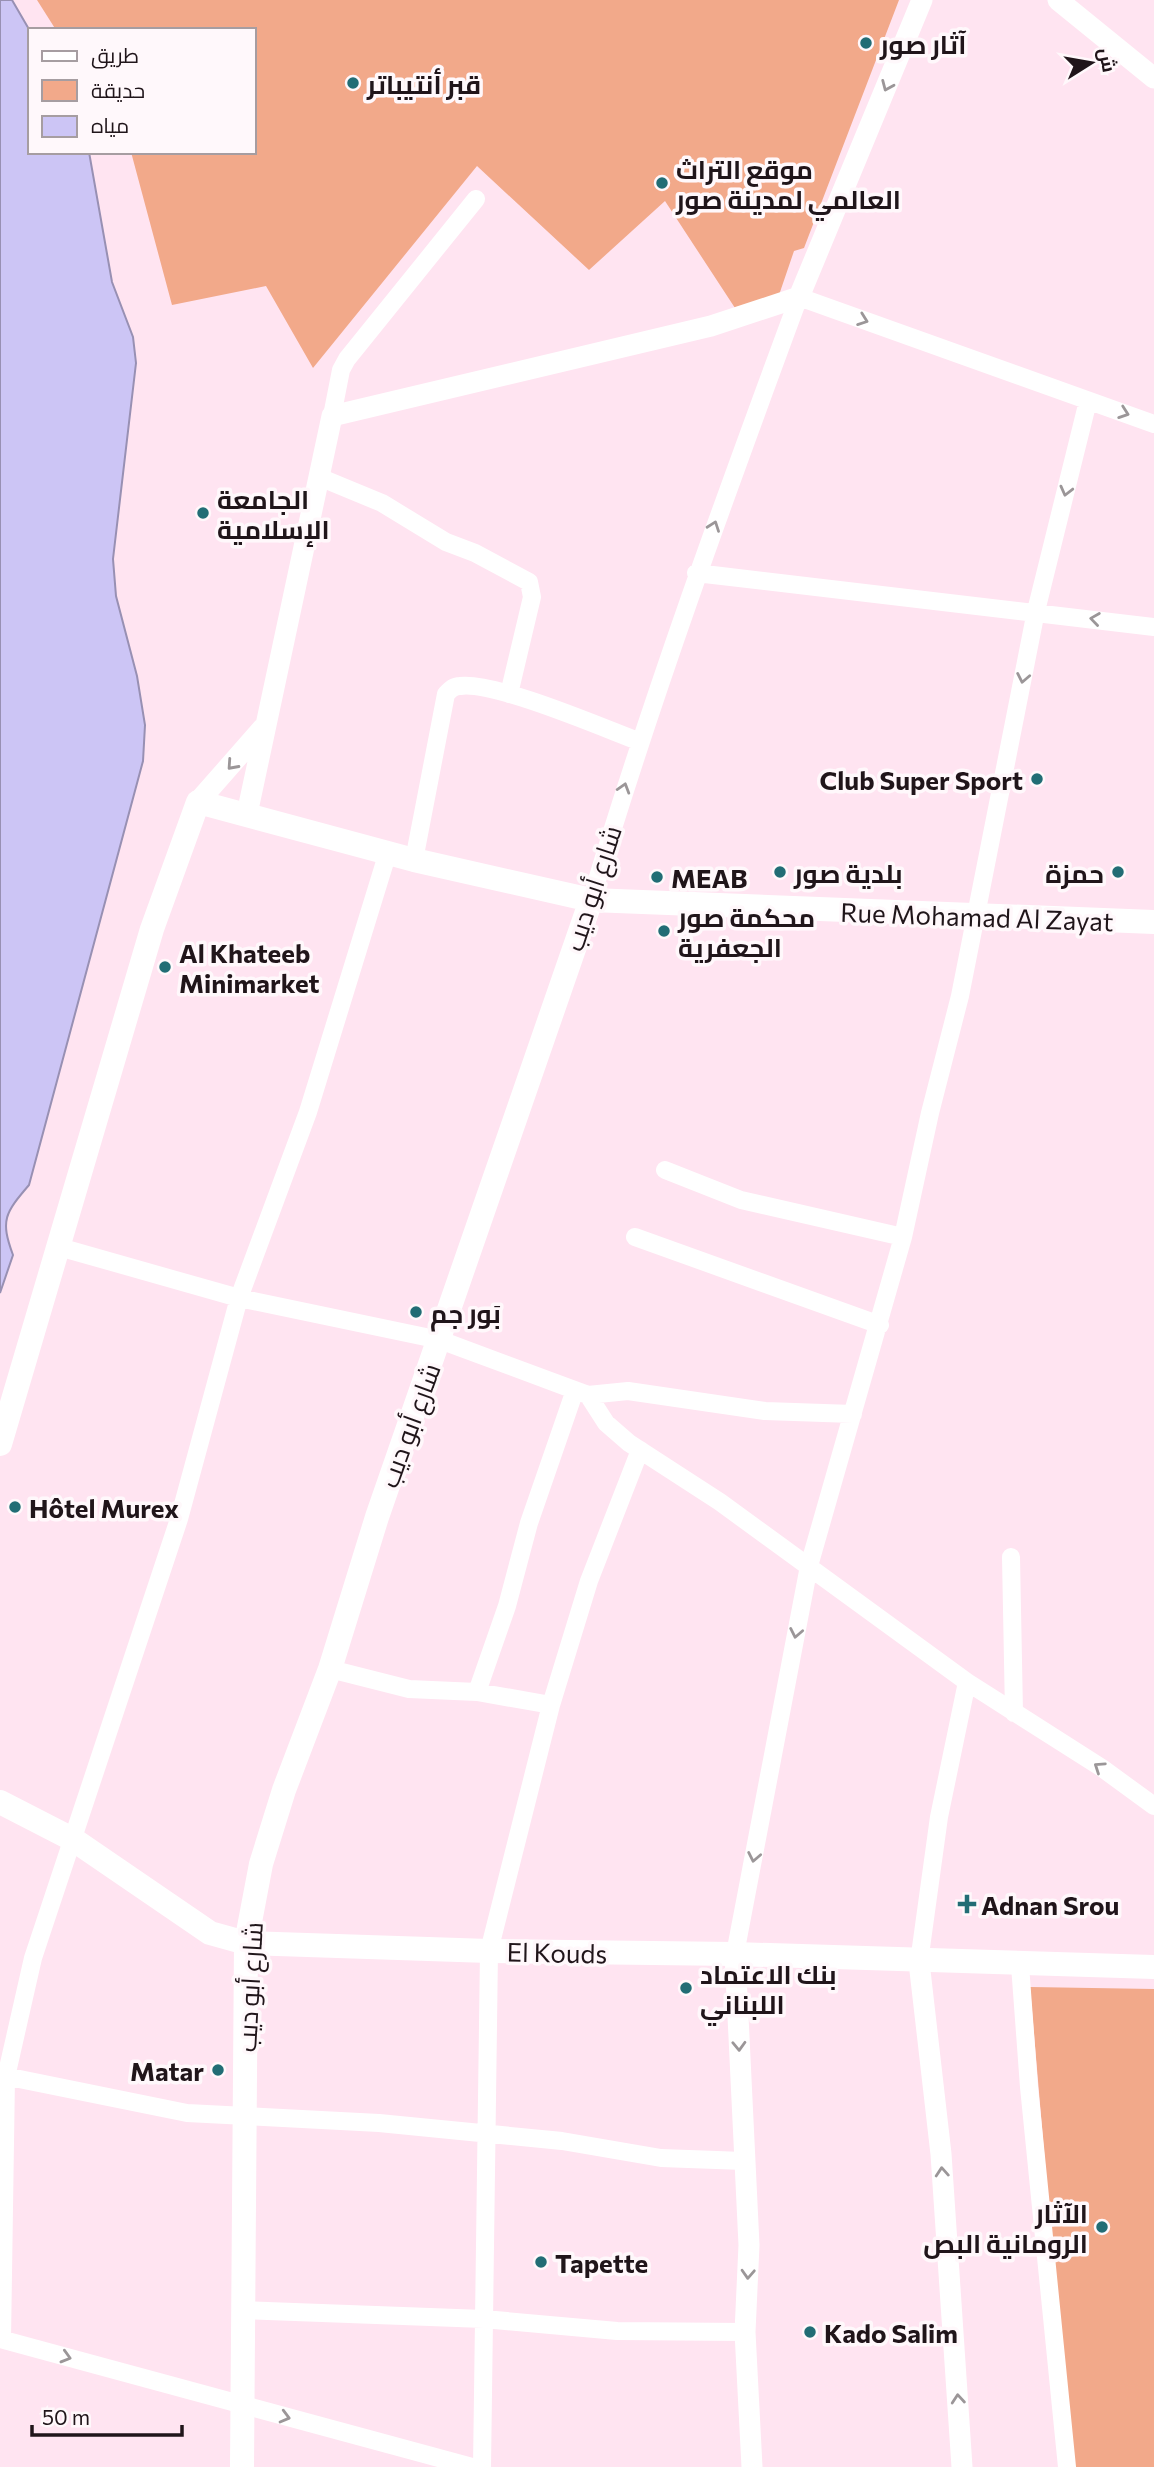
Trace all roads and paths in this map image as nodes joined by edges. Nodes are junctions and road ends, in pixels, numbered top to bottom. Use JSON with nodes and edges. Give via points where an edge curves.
{"nodes":[{"id":1,"x":922,"y":0,"type":"edge"},
{"id":2,"x":1058,"y":0,"type":"edge"},
{"id":3,"x":1154,"y":78,"type":"edge"},
{"id":4,"x":475,"y":199,"type":"dead end"},
{"id":5,"x":799,"y":297,"type":"junction"},
{"id":6,"x":1088,"y":401,"type":"junction"},
{"id":7,"x":332,"y":416,"type":"junction"},
{"id":8,"x":1154,"y":424,"type":"edge"},
{"id":9,"x":319,"y":477,"type":"junction"},
{"id":10,"x":696,"y":573,"type":"junction"},
{"id":11,"x":1036,"y":611,"type":"junction"},
{"id":12,"x":1154,"y":626,"type":"edge"},
{"id":13,"x":509,"y":694,"type":"junction"},
{"id":14,"x":264,"y":726,"type":"junction"},
{"id":15,"x":638,"y":741,"type":"junction"},
{"id":16,"x":198,"y":802,"type":"junction"},
{"id":17,"x":247,"y":814,"type":"junction"},
{"id":18,"x":388,"y":852,"type":"junction"},
{"id":19,"x":414,"y":860,"type":"junction"},
{"id":20,"x":591,"y":900,"type":"junction"},
{"id":21,"x":975,"y":918,"type":"junction"},
{"id":22,"x":1154,"y":922,"type":"edge"},
{"id":23,"x":665,"y":1170,"type":"dead end"},
{"id":24,"x":635,"y":1237,"type":"dead end"},
{"id":25,"x":903,"y":1237,"type":"junction"},
{"id":26,"x":59,"y":1247,"type":"junction"},
{"id":27,"x":239,"y":1298,"type":"junction"},
{"id":28,"x":880,"y":1325,"type":"junction"},
{"id":29,"x":440,"y":1340,"type":"junction"},
{"id":30,"x":582,"y":1392,"type":"junction"},
{"id":31,"x":853,"y":1414,"type":"junction"},
{"id":32,"x":0,"y":1444,"type":"edge"},
{"id":33,"x":640,"y":1450,"type":"junction"},
{"id":34,"x":1011,"y":1557,"type":"dead end"},
{"id":35,"x":809,"y":1566,"type":"junction"},
{"id":36,"x":330,"y":1669,"type":"junction"},
{"id":37,"x":967,"y":1682,"type":"junction"},
{"id":38,"x":477,"y":1692,"type":"junction"},
{"id":39,"x":551,"y":1706,"type":"junction"},
{"id":40,"x":1014,"y":1713,"type":"junction"},
{"id":41,"x":0,"y":1802,"type":"edge"},
{"id":42,"x":1154,"y":1806,"type":"edge"},
{"id":43,"x":74,"y":1840,"type":"junction"},
{"id":44,"x":246,"y":1943,"type":"junction"},
{"id":45,"x":489,"y":1951,"type":"junction"},
{"id":46,"x":735,"y":1954,"type":"junction"},
{"id":47,"x":919,"y":1962,"type":"junction"},
{"id":48,"x":1020,"y":1965,"type":"junction"},
{"id":49,"x":1154,"y":1967,"type":"edge"},
{"id":50,"x":3,"y":2076,"type":"edge"},
{"id":51,"x":245,"y":2117,"type":"junction"},
{"id":52,"x":485,"y":2132,"type":"junction"},
{"id":53,"x":744,"y":2161,"type":"junction"},
{"id":54,"x":241,"y":2310,"type":"junction"},
{"id":55,"x":484,"y":2319,"type":"junction"},
{"id":56,"x":745,"y":2332,"type":"junction"},
{"id":57,"x":1,"y":2339,"type":"edge"},
{"id":58,"x":240,"y":2405,"type":"junction"},
{"id":59,"x":242,"y":2467,"type":"edge"},
{"id":60,"x":472,"y":2467,"type":"edge"},
{"id":61,"x":482,"y":2467,"type":"edge"},
{"id":62,"x":752,"y":2467,"type":"edge"},
{"id":63,"x":962,"y":2467,"type":"edge"},
{"id":64,"x":1067,"y":2467,"type":"edge"}],
"edges":[{"from":1,"to":5,"type":"street","one_way":true},
{"from":2,"to":3,"type":"street"},
{"from":4,"to":7,"type":"street","via":[[347,359]]},
{"from":5,"to":6,"type":"street","one_way":true},
{"from":5,"to":7,"type":"street","via":[[711,326]]},
{"from":10,"to":5,"type":"street","name":"شارع أبو ديب","one_way":true},
{"from":6,"to":8,"type":"street","one_way":true},
{"from":6,"to":11,"type":"street","one_way":true},
{"from":7,"to":9,"type":"street"},
{"from":9,"to":13,"type":"street","via":[[382,503],[446,542],[529,582],[532,597]]},
{"from":9,"to":14,"type":"street"},
{"from":10,"to":11,"type":"street"},
{"from":10,"to":15,"type":"street","name":"شارع أبو ديب"},
{"from":12,"to":11,"type":"street","one_way":true},
{"from":11,"to":21,"type":"street","one_way":true},
{"from":13,"to":15,"type":"street"},
{"from":13,"to":19,"type":"street","via":[[467,685],[446,694]]},
{"from":14,"to":16,"type":"street","one_way":true},
{"from":14,"to":17,"type":"street"},
{"from":20,"to":15,"type":"street","name":"شارع أبو ديب","one_way":true},
{"from":16,"to":17,"type":"main road","name":"Rue Mohamad Al Zayat"},
{"from":16,"to":26,"type":"main road","via":[[152,929]]},
{"from":17,"to":18,"type":"main road","name":"Rue Mohamad Al Zayat"},
{"from":18,"to":19,"type":"main road","name":"Rue Mohamad Al Zayat"},
{"from":18,"to":27,"type":"street","via":[[308,1112]]},
{"from":19,"to":20,"type":"main road","name":"Rue Mohamad Al Zayat"},
{"from":20,"to":21,"type":"main road","name":"Rue Mohamad Al Zayat"},
{"from":20,"to":29,"type":"main road","name":"شارع أبو ديب"},
{"from":21,"to":22,"type":"main road","name":"Rue Mohamad Al Zayat"},
{"from":21,"to":25,"type":"street"},
{"from":23,"to":25,"type":"street","via":[[741,1200]]},
{"from":24,"to":28,"type":"street"},
{"from":25,"to":28,"type":"street"},
{"from":26,"to":27,"type":"street"},
{"from":26,"to":32,"type":"main road"},
{"from":27,"to":29,"type":"street"},
{"from":27,"to":43,"type":"street","via":[[179,1520]]},
{"from":28,"to":31,"type":"street"},
{"from":29,"to":30,"type":"street"},
{"from":29,"to":36,"type":"main road","name":"شارع أبو ديب","via":[[377,1517]]},
{"from":30,"to":31,"type":"street","via":[[628,1391],[765,1411]]},
{"from":30,"to":33,"type":"street","via":[[606,1423]]},
{"from":30,"to":38,"type":"street","via":[[529,1523]]},
{"from":31,"to":35,"type":"street"},
{"from":33,"to":35,"type":"street"},
{"from":33,"to":39,"type":"street","via":[[589,1581]]},
{"from":34,"to":40,"type":"street"},
{"from":35,"to":37,"type":"street"},
{"from":35,"to":46,"type":"street","one_way":true},
{"from":36,"to":38,"type":"street","via":[[409,1689]]},
{"from":36,"to":44,"type":"main road","name":"شارع أبو ديب","via":[[261,1864]]},
{"from":37,"to":40,"type":"street"},
{"from":37,"to":47,"type":"street","via":[[939,1817]]},
{"from":38,"to":39,"type":"street"},
{"from":39,"to":45,"type":"street"},
{"from":42,"to":40,"type":"street","one_way":true},
{"from":41,"to":43,"type":"main road","name":"El Kouds"},
{"from":43,"to":44,"type":"main road","name":"El Kouds","via":[[210,1933]]},
{"from":43,"to":50,"type":"street","via":[[33,1958]]},
{"from":44,"to":45,"type":"main road","name":"El Kouds"},
{"from":44,"to":51,"type":"main road","name":"شارع أبو ديب"},
{"from":45,"to":46,"type":"main road","name":"El Kouds"},
{"from":45,"to":52,"type":"street"},
{"from":46,"to":47,"type":"main road","name":"El Kouds"},
{"from":46,"to":53,"type":"street","one_way":true},
{"from":47,"to":48,"type":"main road","name":"El Kouds"},
{"from":63,"to":47,"type":"street","one_way":true,"via":[[941,2154]]},
{"from":48,"to":49,"type":"main road","name":"El Kouds"},
{"from":48,"to":64,"type":"street"},
{"from":50,"to":51,"type":"street","via":[[187,2113]]},
{"from":50,"to":57,"type":"street"},
{"from":51,"to":52,"type":"street"},
{"from":51,"to":54,"type":"main road","name":"شارع أبو ديب"},
{"from":52,"to":53,"type":"street","via":[[661,2158]]},
{"from":52,"to":55,"type":"street"},
{"from":53,"to":56,"type":"street","one_way":true,"via":[[749,2245]]},
{"from":54,"to":55,"type":"street"},
{"from":54,"to":58,"type":"main road","name":"شارع أبو ديب"},
{"from":55,"to":56,"type":"street","via":[[617,2331]]},
{"from":55,"to":61,"type":"street"},
{"from":56,"to":62,"type":"street"},
{"from":57,"to":58,"type":"street","one_way":true},
{"from":58,"to":59,"type":"main road","name":"شارع أبو ديب"},
{"from":58,"to":60,"type":"street","one_way":true}]}
